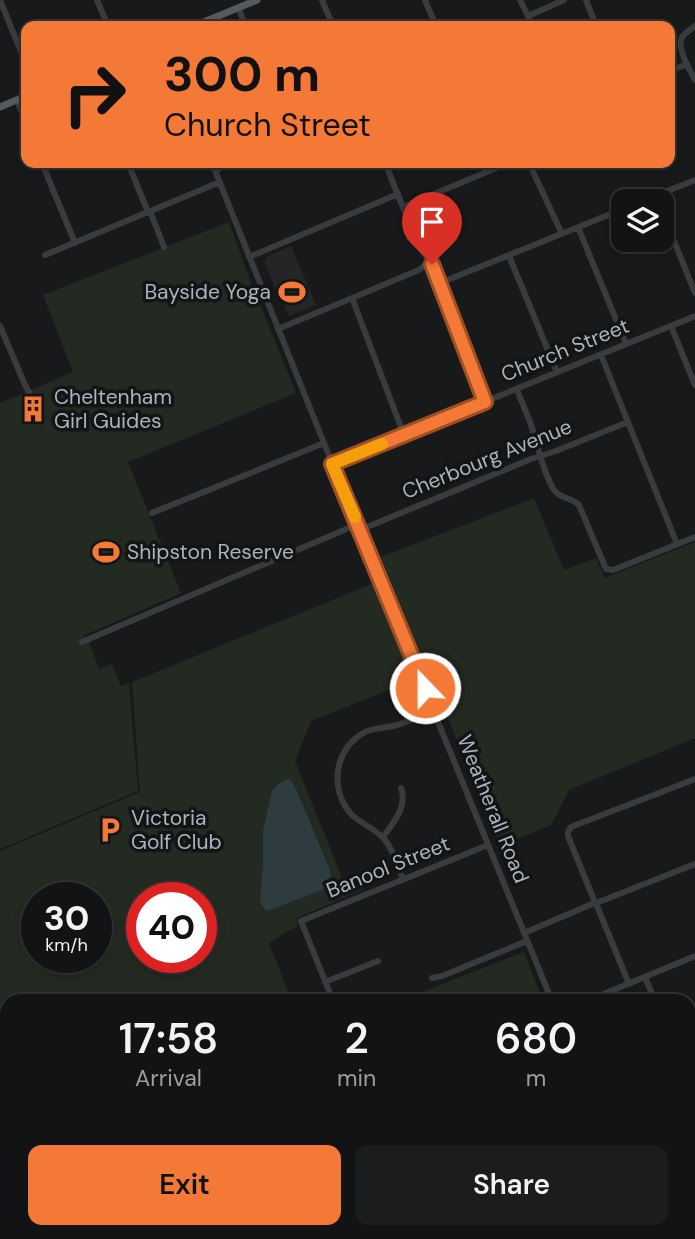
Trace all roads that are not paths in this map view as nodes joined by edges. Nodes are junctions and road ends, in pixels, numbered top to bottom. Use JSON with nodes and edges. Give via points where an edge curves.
{"nodes":[{"id":1,"x":0,"y":0,"type":"edge"},
{"id":2,"x":97,"y":0,"type":"edge"},
{"id":3,"x":322,"y":0,"type":"edge"},
{"id":4,"x":425,"y":0,"type":"edge"},
{"id":5,"x":520,"y":0,"type":"edge"},
{"id":6,"x":564,"y":0,"type":"edge"},
{"id":7,"x":586,"y":0,"type":"edge"},
{"id":8,"x":251,"y":1,"type":"edge"},
{"id":9,"x":238,"y":8,"type":"junction"},
{"id":10,"x":528,"y":16,"type":"junction"},
{"id":11,"x":106,"y":21,"type":"edge"},
{"id":12,"x":206,"y":21,"type":"edge"},
{"id":13,"x":244,"y":21,"type":"edge"},
{"id":14,"x":331,"y":21,"type":"edge"},
{"id":15,"x":434,"y":21,"type":"edge"},
{"id":16,"x":530,"y":21,"type":"edge"},
{"id":17,"x":594,"y":21,"type":"edge"},
{"id":18,"x":695,"y":26,"type":"edge"},
{"id":19,"x":21,"y":52,"type":"edge"},
{"id":20,"x":687,"y":64,"type":"junction"},
{"id":21,"x":675,"y":69,"type":"edge"},
{"id":22,"x":695,"y":80,"type":"edge"},
{"id":23,"x":21,"y":98,"type":"edge"},
{"id":24,"x":17,"y":100,"type":"junction"},
{"id":25,"x":0,"y":107,"type":"edge"},
{"id":26,"x":21,"y":111,"type":"edge"},
{"id":27,"x":44,"y":168,"type":"edge"},
{"id":28,"x":130,"y":168,"type":"edge"},
{"id":29,"x":213,"y":168,"type":"edge"},
{"id":30,"x":387,"y":168,"type":"edge"},
{"id":31,"x":496,"y":168,"type":"edge"},
{"id":32,"x":531,"y":168,"type":"edge"},
{"id":33,"x":695,"y":180,"type":"edge"},
{"id":34,"x":220,"y":183,"type":"junction"},
{"id":35,"x":672,"y":189,"type":"edge"},
{"id":36,"x":398,"y":194,"type":"junction"},
{"id":37,"x":403,"y":207,"type":"junction"},
{"id":38,"x":149,"y":211,"type":"junction"},
{"id":39,"x":611,"y":214,"type":"edge"},
{"id":40,"x":578,"y":227,"type":"junction"},
{"id":41,"x":562,"y":234,"type":"junction"},
{"id":42,"x":674,"y":241,"type":"edge"},
{"id":43,"x":75,"y":243,"type":"junction"},
{"id":44,"x":164,"y":247,"type":"dead end"},
{"id":45,"x":45,"y":255,"type":"dead end"},
{"id":46,"x":509,"y":256,"type":"junction"},
{"id":47,"x":249,"y":257,"type":"junction"},
{"id":48,"x":429,"y":261,"type":"junction"},
{"id":49,"x":440,"y":283,"type":"junction"},
{"id":50,"x":695,"y":293,"type":"edge"},
{"id":51,"x":352,"y":298,"type":"junction"},
{"id":52,"x":695,"y":316,"type":"edge"},
{"id":53,"x":0,"y":326,"type":"edge"},
{"id":54,"x":671,"y":326,"type":"junction"},
{"id":55,"x":278,"y":329,"type":"junction"},
{"id":56,"x":626,"y":344,"type":"junction"},
{"id":57,"x":601,"y":355,"type":"junction"},
{"id":58,"x":557,"y":372,"type":"junction"},
{"id":59,"x":695,"y":385,"type":"edge"},
{"id":60,"x":517,"y":389,"type":"junction"},
{"id":61,"x":29,"y":392,"type":"dead end"},
{"id":62,"x":485,"y":402,"type":"junction"},
{"id":63,"x":628,"y":422,"type":"junction"},
{"id":64,"x":404,"y":435,"type":"junction"},
{"id":65,"x":324,"y":443,"type":"junction"},
{"id":66,"x":540,"y":456,"type":"junction"},
{"id":67,"x":332,"y":464,"type":"junction"},
{"id":68,"x":152,"y":513,"type":"dead end"},
{"id":69,"x":359,"y":527,"type":"junction"},
{"id":70,"x":695,"y":537,"type":"edge"},
{"id":71,"x":677,"y":544,"type":"junction"},
{"id":72,"x":82,"y":642,"type":"dead end"},
{"id":73,"x":434,"y":710,"type":"junction"},
{"id":74,"x":695,"y":779,"type":"edge"},
{"id":75,"x":401,"y":788,"type":"dead end"},
{"id":76,"x":383,"y":837,"type":"junction"},
{"id":77,"x":488,"y":845,"type":"junction"},
{"id":78,"x":695,"y":864,"type":"edge"},
{"id":79,"x":403,"y":879,"type":"junction"},
{"id":80,"x":596,"y":903,"type":"junction"},
{"id":81,"x":524,"y":933,"type":"junction"},
{"id":82,"x":527,"y":941,"type":"junction"},
{"id":83,"x":695,"y":957,"type":"edge"},
{"id":84,"x":379,"y":961,"type":"dead end"},
{"id":85,"x":645,"y":977,"type":"junction"},
{"id":86,"x":432,"y":978,"type":"dead end"},
{"id":87,"x":325,"y":982,"type":"junction"},
{"id":88,"x":629,"y":984,"type":"junction"},
{"id":89,"x":330,"y":994,"type":"edge"},
{"id":90,"x":549,"y":994,"type":"edge"},
{"id":91,"x":604,"y":994,"type":"edge"},
{"id":92,"x":652,"y":994,"type":"edge"}],
"edges":[{"from":1,"to":19,"type":"street"},
{"from":2,"to":11,"type":"street"},
{"from":3,"to":14,"type":"street"},
{"from":4,"to":15,"type":"street"},
{"from":5,"to":10,"type":"street"},
{"from":6,"to":10,"type":"street"},
{"from":7,"to":17,"type":"street"},
{"from":8,"to":9,"type":"main road"},
{"from":9,"to":12,"type":"main road"},
{"from":9,"to":13,"type":"street"},
{"from":10,"to":16,"type":"street"},
{"from":18,"to":20,"type":"street","via":[[680,43]]},
{"from":20,"to":21,"type":"street"},
{"from":20,"to":22,"type":"street"},
{"from":23,"to":24,"type":"main road"},
{"from":24,"to":25,"type":"main road"},
{"from":24,"to":26,"type":"street"},
{"from":27,"to":43,"type":"street"},
{"from":28,"to":38,"type":"street"},
{"from":29,"to":34,"type":"street","name":"Weatherall Road"},
{"from":30,"to":36,"type":"street"},
{"from":31,"to":37,"type":"street"},
{"from":32,"to":41,"type":"street"},
{"from":33,"to":35,"type":"street"},
{"from":34,"to":38,"type":"street"},
{"from":34,"to":47,"type":"street","name":"Weatherall Road"},
{"from":36,"to":37,"type":"street"},
{"from":36,"to":47,"type":"street"},
{"from":37,"to":48,"type":"street"},
{"from":38,"to":43,"type":"street"},
{"from":38,"to":44,"type":"street"},
{"from":39,"to":40,"type":"street"},
{"from":40,"to":41,"type":"street"},
{"from":40,"to":56,"type":"street"},
{"from":41,"to":46,"type":"street"},
{"from":42,"to":50,"type":"street"},
{"from":43,"to":45,"type":"street"},
{"from":46,"to":49,"type":"street"},
{"from":46,"to":58,"type":"street"},
{"from":47,"to":55,"type":"street","name":"Weatherall Road"},
{"from":48,"to":49,"type":"street"},
{"from":48,"to":51,"type":"street","via":[[421,269]]},
{"from":49,"to":62,"type":"street"},
{"from":51,"to":55,"type":"street"},
{"from":51,"to":64,"type":"street"},
{"from":52,"to":54,"type":"street","name":"Church Street"},
{"from":53,"to":61,"type":"street"},
{"from":54,"to":56,"type":"street","name":"Church Street"},
{"from":54,"to":59,"type":"street"},
{"from":55,"to":65,"type":"street","name":"Weatherall Road"},
{"from":56,"to":57,"type":"street","name":"Church Street"},
{"from":57,"to":58,"type":"street","name":"Church Street"},
{"from":57,"to":63,"type":"street"},
{"from":58,"to":60,"type":"street","name":"Church Street"},
{"from":60,"to":62,"type":"street","name":"Church Street"},
{"from":60,"to":66,"type":"street"},
{"from":62,"to":64,"type":"street","name":"Church Street"},
{"from":63,"to":66,"type":"street","name":"Cherbourg Avenue"},
{"from":63,"to":71,"type":"street"},
{"from":64,"to":67,"type":"street","name":"Church Street"},
{"from":65,"to":67,"type":"street","name":"Weatherall Road"},
{"from":65,"to":68,"type":"street"},
{"from":66,"to":69,"type":"street","name":"Cherbourg Avenue"},
{"from":66,"to":71,"type":"street","via":[[555,492],[579,505],[606,569]]},
{"from":67,"to":69,"type":"street","name":"Weatherall Road"},
{"from":69,"to":72,"type":"street","name":"Cherbourg Avenue"},
{"from":69,"to":73,"type":"street","name":"Weatherall Road"},
{"from":70,"to":71,"type":"street"},
{"from":73,"to":76,"type":"street","via":[[367,732],[342,756],[337,782],[343,802],[358,820]]},
{"from":73,"to":77,"type":"street","name":"Weatherall Road"},
{"from":74,"to":80,"type":"street","via":[[568,832]]},
{"from":75,"to":76,"type":"street","via":[[403,805]]},
{"from":76,"to":79,"type":"street"},
{"from":77,"to":79,"type":"street","name":"Banool Street"},
{"from":77,"to":81,"type":"street","name":"Weatherall Road"},
{"from":78,"to":80,"type":"street"},
{"from":79,"to":87,"type":"street","name":"Banool Street","via":[[301,921]]},
{"from":80,"to":81,"type":"street"},
{"from":80,"to":88,"type":"street"},
{"from":81,"to":82,"type":"street","name":"Weatherall Road"},
{"from":82,"to":86,"type":"street"},
{"from":82,"to":90,"type":"street","name":"Weatherall Road"},
{"from":83,"to":85,"type":"street"},
{"from":84,"to":87,"type":"street"},
{"from":85,"to":88,"type":"street"},
{"from":85,"to":92,"type":"street"},
{"from":87,"to":89,"type":"street"},
{"from":88,"to":91,"type":"street"}]}
